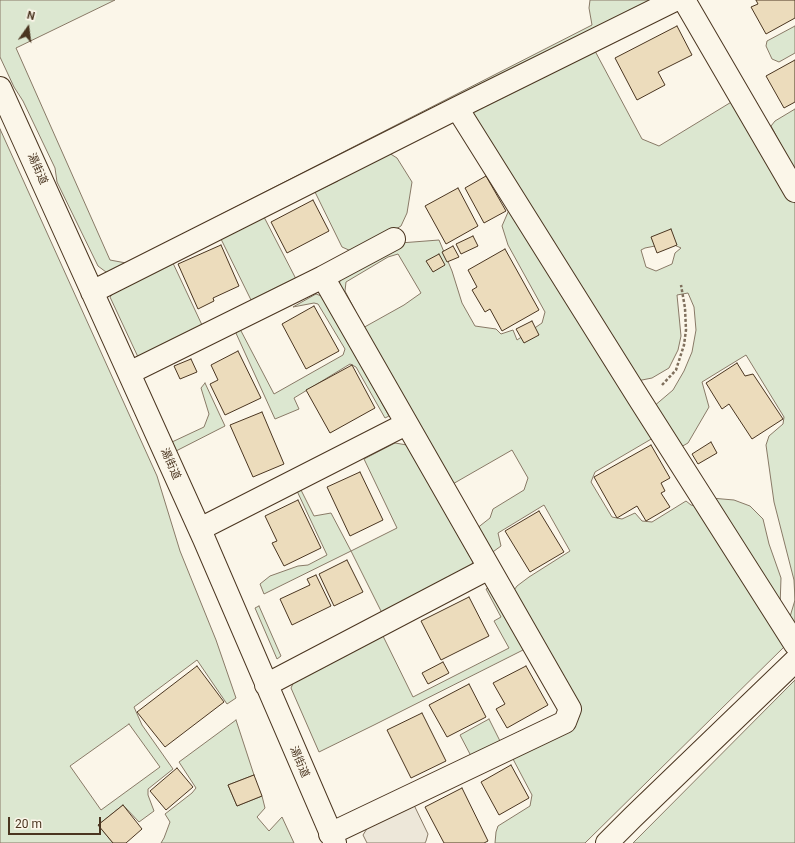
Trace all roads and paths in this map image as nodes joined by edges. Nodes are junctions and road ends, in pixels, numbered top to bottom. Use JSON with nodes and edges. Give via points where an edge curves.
{"nodes":[{"id":1,"x":675,"y":0,"type":"edge"},
{"id":2,"x":684,"y":0,"type":"edge"},
{"id":3,"x":0,"y":88,"type":"edge"},
{"id":4,"x":457,"y":108,"type":"junction"},
{"id":5,"x":795,"y":191,"type":"edge"},
{"id":6,"x":394,"y":239,"type":"dead end"},
{"id":7,"x":322,"y":277,"type":"junction"},
{"id":8,"x":681,"y":285,"type":"dead end"},
{"id":9,"x":92,"y":292,"type":"junction"},
{"id":10,"x":129,"y":373,"type":"junction"},
{"id":11,"x":638,"y":397,"type":"junction"},
{"id":12,"x":406,"y":424,"type":"junction"},
{"id":13,"x":200,"y":529,"type":"junction"},
{"id":14,"x":489,"y":568,"type":"junction"},
{"id":15,"x":795,"y":644,"type":"edge"},
{"id":16,"x":795,"y":661,"type":"edge"},
{"id":17,"x":266,"y":685,"type":"junction"},
{"id":18,"x":332,"y":838,"type":"edge"},
{"id":19,"x":607,"y":843,"type":"edge"}],
"edges":[{"from":1,"to":4,"type":"street"},
{"from":2,"to":5,"type":"street"},
{"from":3,"to":9,"type":"street","name":"湯街道"},
{"from":4,"to":9,"type":"street"},
{"from":4,"to":11,"type":"street"},
{"from":6,"to":7,"type":"street"},
{"from":7,"to":10,"type":"street"},
{"from":7,"to":12,"type":"street"},
{"from":8,"to":11,"type":"path","via":[[686,330],[676,370],[660,386]]},
{"from":9,"to":10,"type":"street","name":"湯街道"},
{"from":10,"to":13,"type":"street","name":"湯街道"},
{"from":11,"to":15,"type":"street"},
{"from":12,"to":13,"type":"street"},
{"from":12,"to":14,"type":"street"},
{"from":13,"to":17,"type":"street","name":"湯街道"},
{"from":14,"to":17,"type":"street"},
{"from":14,"to":18,"type":"street","via":[[570,709],[565,722]]},
{"from":16,"to":19,"type":"street"},
{"from":17,"to":18,"type":"street","name":"湯街道"}]}
